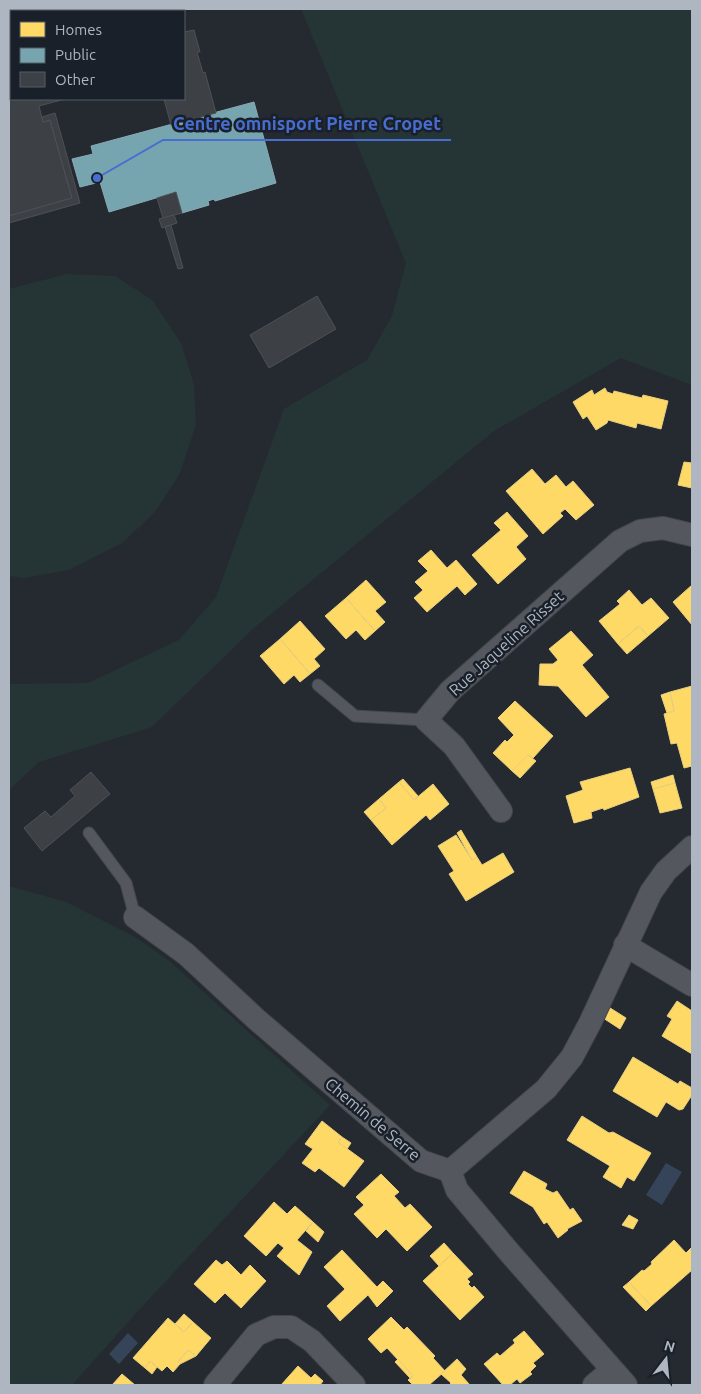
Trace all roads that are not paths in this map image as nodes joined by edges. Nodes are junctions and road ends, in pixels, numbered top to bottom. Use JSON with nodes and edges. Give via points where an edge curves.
{"nodes":[{"id":1,"x":692,"y":535,"type":"edge"},
{"id":2,"x":318,"y":686,"type":"dead end"},
{"id":3,"x":426,"y":720,"type":"junction"},
{"id":4,"x":501,"y":811,"type":"dead end"},
{"id":5,"x":89,"y":832,"type":"dead end"},
{"id":6,"x":692,"y":847,"type":"edge"},
{"id":7,"x":135,"y":917,"type":"joint"},
{"id":8,"x":625,"y":945,"type":"junction"},
{"id":9,"x":692,"y":985,"type":"edge"},
{"id":10,"x":450,"y":1171,"type":"junction"},
{"id":11,"x":619,"y":1377,"type":"edge"},
{"id":12,"x":215,"y":1385,"type":"edge"},
{"id":13,"x":354,"y":1385,"type":"edge"},
{"id":14,"x":594,"y":1385,"type":"edge"}],
"edges":[{"from":1,"to":3,"type":"street","name":"Rue Jaqueline Risset","via":[[663,528],[640,531],[620,541],[450,691]]},
{"from":2,"to":3,"type":"lane","via":[[355,716]]},
{"from":3,"to":4,"type":"street","via":[[454,746]]},
{"from":5,"to":7,"type":"lane","via":[[126,883]]},
{"from":6,"to":8,"type":"street","via":[[666,871],[651,892]]},
{"from":7,"to":10,"type":"street","name":"Chemin de Serre","via":[[186,954],[256,1019],[421,1161]]},
{"from":8,"to":9,"type":"street"},
{"from":8,"to":10,"type":"street","via":[[572,1057],[546,1089]]},
{"from":10,"to":11,"type":"street","via":[[457,1190]]},
{"from":11,"to":14,"type":"street"},
{"from":12,"to":13,"type":"street","via":[[256,1336],[274,1327],[291,1327],[312,1341]]}]}
